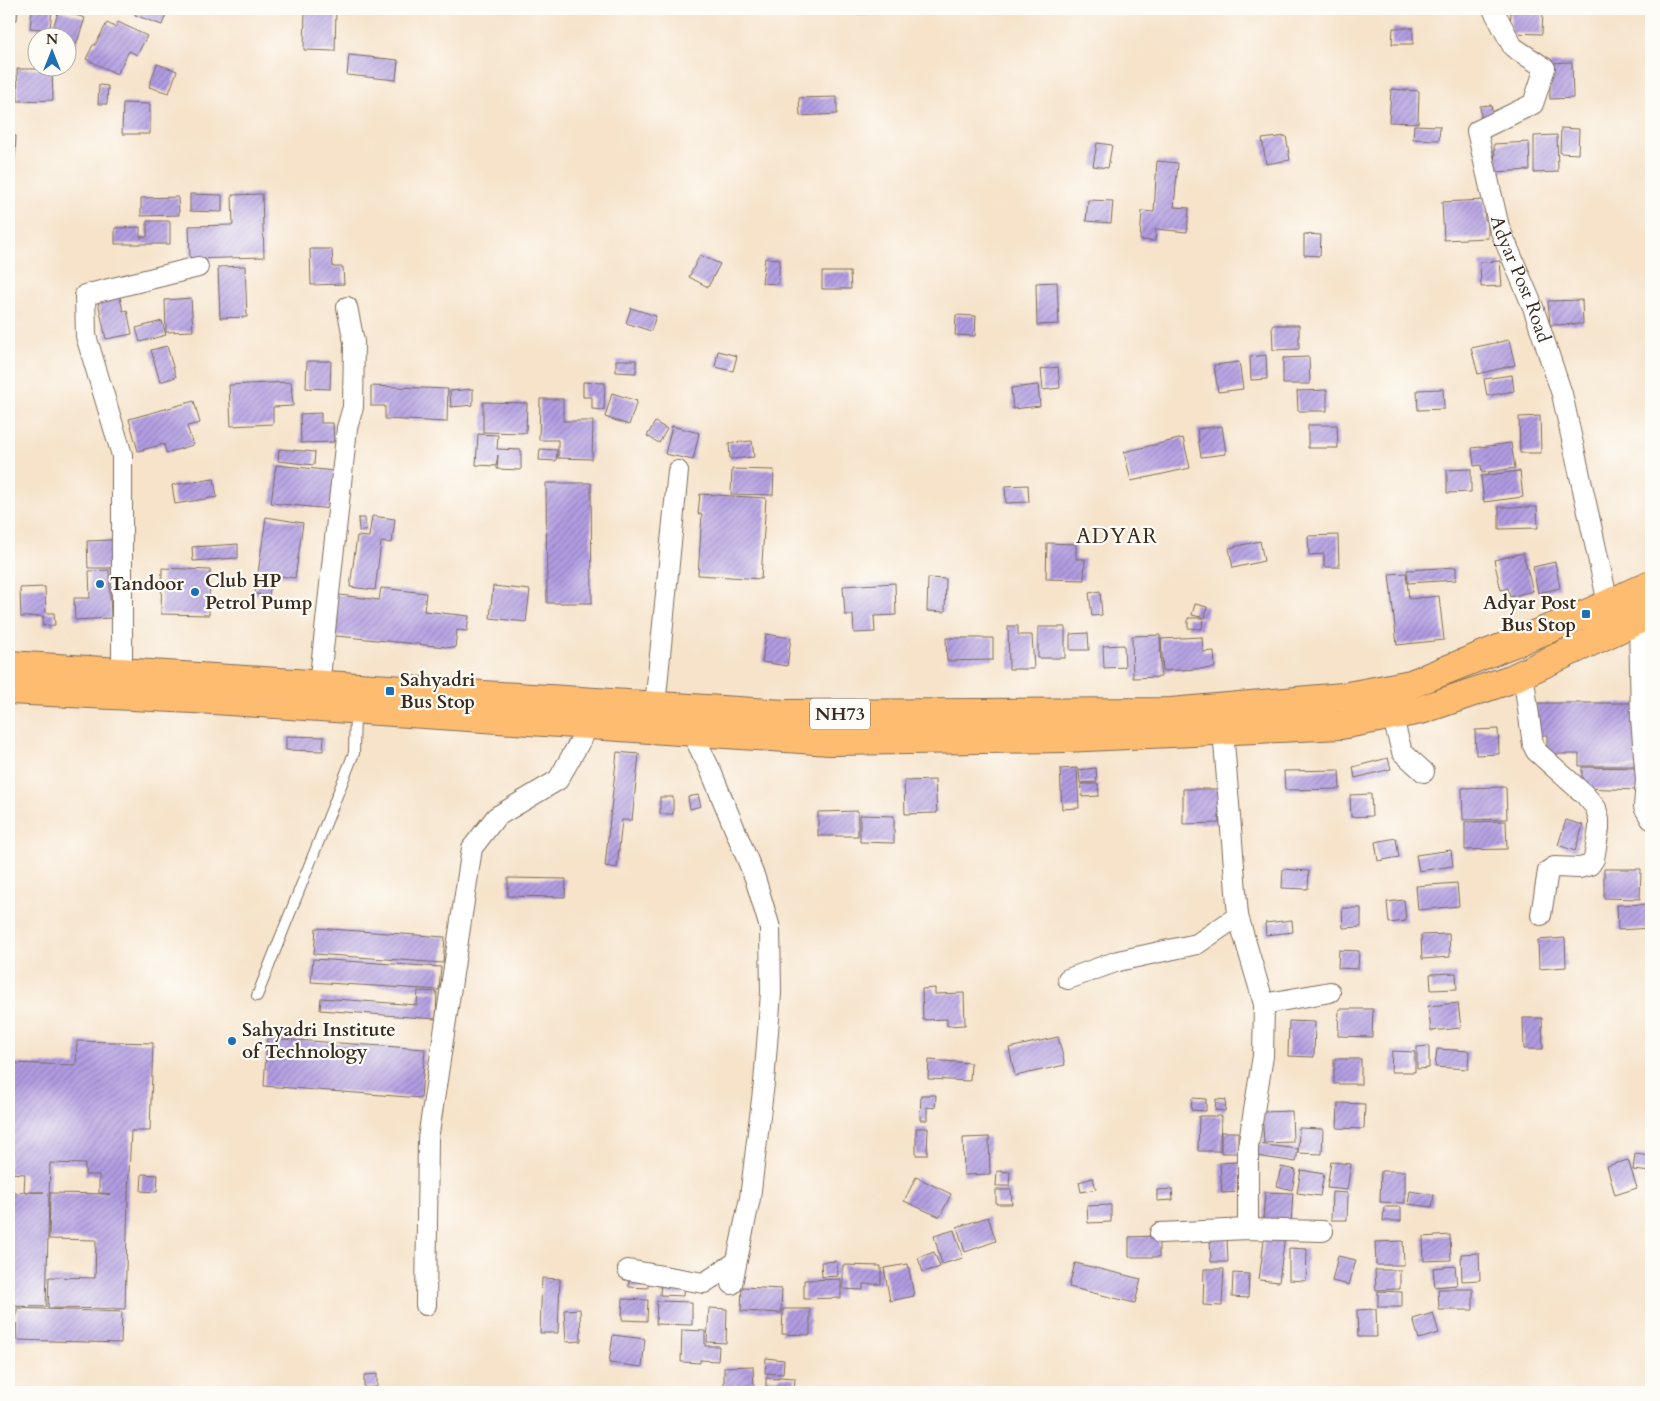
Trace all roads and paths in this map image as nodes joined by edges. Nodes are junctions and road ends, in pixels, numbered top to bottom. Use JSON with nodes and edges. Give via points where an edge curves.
{"nodes":[{"id":1,"x":1493,"y":9,"type":"edge"},
{"id":2,"x":198,"y":267,"type":"dead end"},
{"id":3,"x":347,"y":307,"type":"dead end"},
{"id":4,"x":678,"y":471,"type":"dead end"},
{"id":5,"x":1651,"y":584,"type":"edge"},
{"id":6,"x":1608,"y":603,"type":"junction"},
{"id":7,"x":1645,"y":617,"type":"edge"},
{"id":8,"x":9,"y":665,"type":"edge"},
{"id":9,"x":122,"y":673,"type":"junction"},
{"id":10,"x":1523,"y":673,"type":"junction"},
{"id":11,"x":319,"y":686,"type":"junction"},
{"id":12,"x":9,"y":690,"type":"edge"},
{"id":13,"x":354,"y":699,"type":"junction"},
{"id":14,"x":654,"y":706,"type":"junction"},
{"id":15,"x":1392,"y":715,"type":"junction"},
{"id":16,"x":590,"y":724,"type":"junction"},
{"id":17,"x":1223,"y":730,"type":"junction"},
{"id":18,"x":691,"y":731,"type":"junction"},
{"id":19,"x":1424,"y":772,"type":"dead end"},
{"id":20,"x":1651,"y":819,"type":"edge"},
{"id":21,"x":1541,"y":915,"type":"dead end"},
{"id":22,"x":1238,"y":916,"type":"junction"},
{"id":23,"x":1068,"y":979,"type":"dead end"},
{"id":24,"x":1330,"y":992,"type":"dead end"},
{"id":25,"x":257,"y":996,"type":"dead end"},
{"id":26,"x":1264,"y":1004,"type":"junction"},
{"id":27,"x":1248,"y":1229,"type":"junction"},
{"id":28,"x":1323,"y":1231,"type":"dead end"},
{"id":29,"x":1160,"y":1234,"type":"dead end"},
{"id":30,"x":736,"y":1262,"type":"junction"},
{"id":31,"x":628,"y":1270,"type":"dead end"},
{"id":32,"x":732,"y":1284,"type":"dead end"},
{"id":33,"x":426,"y":1305,"type":"dead end"}],
"edges":[{"from":1,"to":6,"type":"street","name":"Adyar Post Road","via":[[1513,47],[1545,68],[1534,104],[1478,131],[1499,227],[1534,307],[1562,394]]},
{"from":2,"to":9,"type":"street","via":[[85,295],[86,336],[122,455]]},
{"from":3,"to":11,"type":"street","via":[[354,342],[353,407],[347,428]]},
{"from":4,"to":14,"type":"street"},
{"from":5,"to":6,"type":"highway","number":"NH73"},
{"from":6,"to":14,"type":"highway","number":"NH73","via":[[1411,684],[1343,698],[1171,712],[785,714]]},
{"from":7,"to":10,"type":"highway","number":"NH73"},
{"from":7,"to":20,"type":"street","via":[[1641,718],[1646,780],[1644,807]]},
{"from":8,"to":9,"type":"highway","number":"NH73"},
{"from":9,"to":11,"type":"highway","number":"NH73"},
{"from":10,"to":15,"type":"highway","number":"NH73","via":[[1421,710]]},
{"from":10,"to":21,"type":"street","via":[[1536,752],[1585,795],[1596,808],[1599,820],[1594,859],[1590,865],[1554,867],[1548,871]]},
{"from":11,"to":13,"type":"highway","number":"NH73"},
{"from":12,"to":13,"type":"highway","number":"NH73"},
{"from":13,"to":14,"type":"highway","number":"NH73"},
{"from":13,"to":16,"type":"highway","number":"NH73"},
{"from":13,"to":25,"type":"lane","via":[[354,753]]},
{"from":15,"to":17,"type":"highway","number":"NH73","via":[[1341,725]]},
{"from":15,"to":19,"type":"street","via":[[1402,752]]},
{"from":16,"to":18,"type":"highway","number":"NH73"},
{"from":16,"to":33,"type":"street","via":[[558,780],[496,817],[472,848],[428,1139]]},
{"from":17,"to":18,"type":"highway","number":"NH73","via":[[1065,738],[830,741]]},
{"from":17,"to":22,"type":"street"},
{"from":18,"to":30,"type":"street","via":[[755,878],[770,928],[771,993],[764,1083],[750,1198]]},
{"from":22,"to":23,"type":"street","via":[[1197,944],[1118,961]]},
{"from":22,"to":26,"type":"street"},
{"from":24,"to":26,"type":"street"},
{"from":26,"to":27,"type":"street","via":[[1263,1056],[1248,1148]]},
{"from":27,"to":28,"type":"street"},
{"from":27,"to":29,"type":"street"},
{"from":30,"to":31,"type":"street","via":[[704,1283]]},
{"from":30,"to":32,"type":"street"}]}
